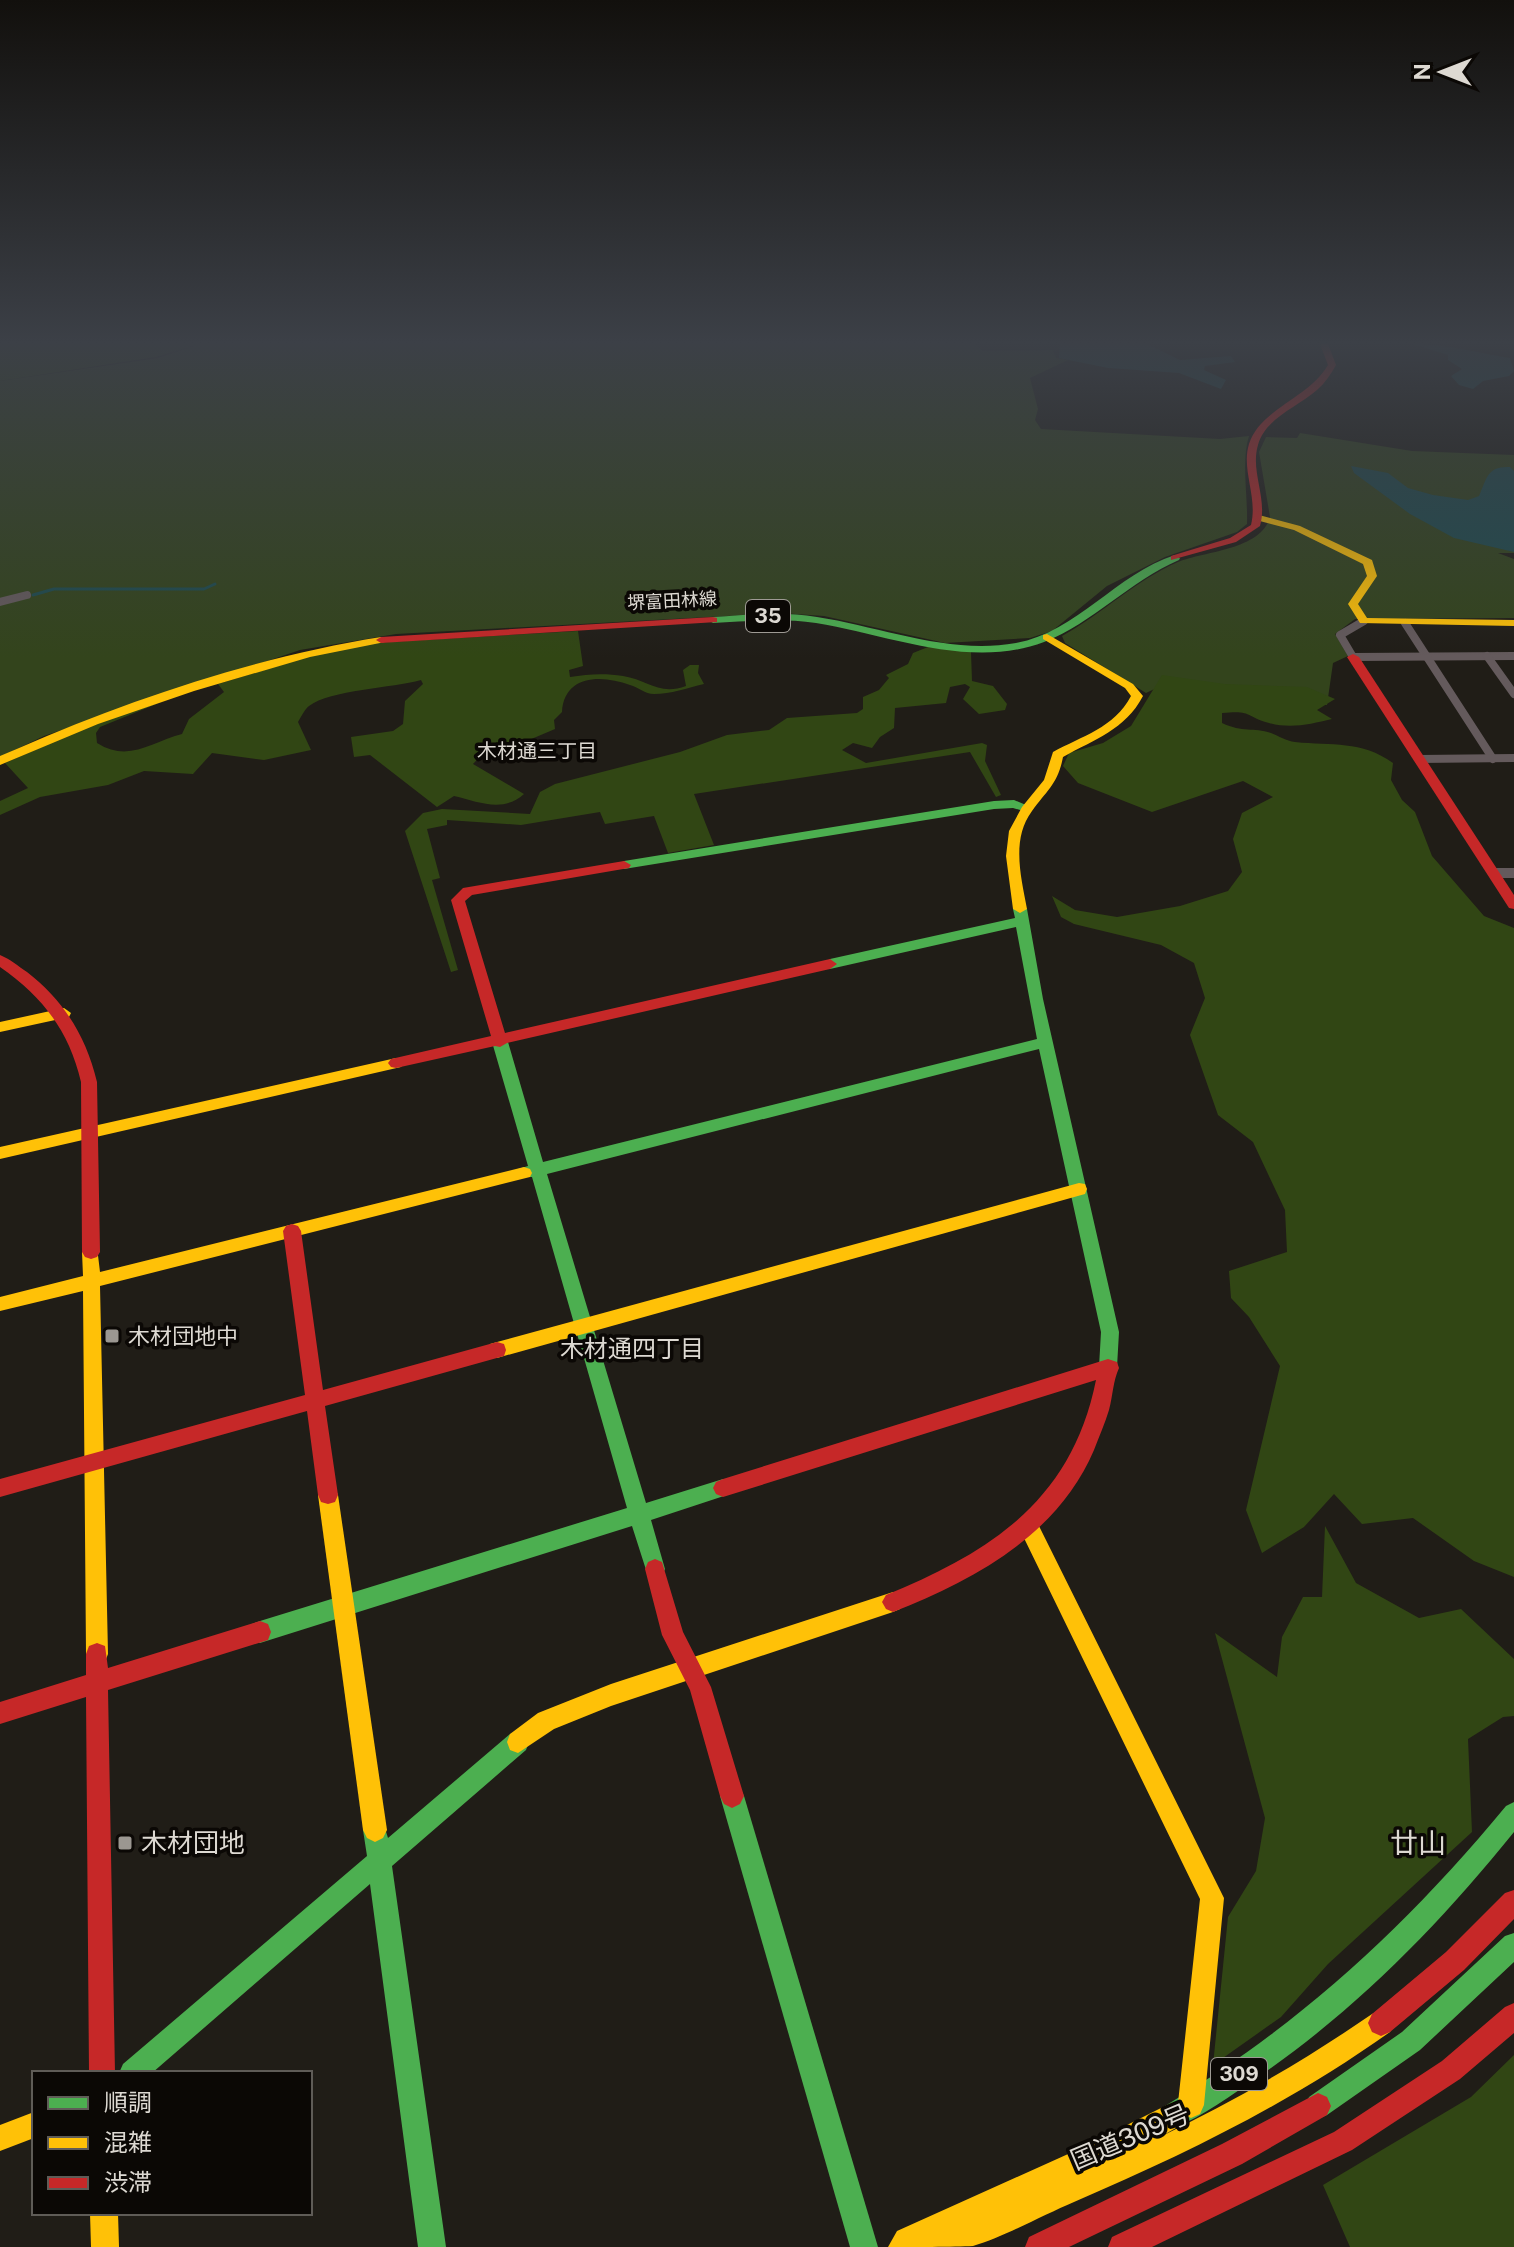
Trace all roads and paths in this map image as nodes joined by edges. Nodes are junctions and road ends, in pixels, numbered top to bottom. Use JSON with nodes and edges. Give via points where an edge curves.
{"nodes":[{"id":1,"x":1251,"y":449,"type":"edge"},
{"id":2,"x":1259,"y":518,"type":"junction"},
{"id":3,"x":27,"y":595,"type":"dead end"},
{"id":4,"x":0,"y":602,"type":"edge"},
{"id":5,"x":1364,"y":621,"type":"junction"},
{"id":6,"x":1405,"y":623,"type":"junction"},
{"id":7,"x":1514,"y":623,"type":"edge"},
{"id":8,"x":1047,"y":637,"type":"junction"},
{"id":9,"x":1426,"y":656,"type":"junction"},
{"id":10,"x":1487,"y":656,"type":"junction"},
{"id":11,"x":1514,"y":656,"type":"edge"},
{"id":12,"x":1353,"y":657,"type":"junction"},
{"id":13,"x":1514,"y":694,"type":"edge"},
{"id":14,"x":1514,"y":758,"type":"edge"},
{"id":15,"x":1419,"y":759,"type":"junction"},
{"id":16,"x":1493,"y":759,"type":"junction"},
{"id":17,"x":0,"y":761,"type":"edge"},
{"id":18,"x":1027,"y":808,"type":"junction"},
{"id":19,"x":1493,"y":873,"type":"junction"},
{"id":20,"x":1514,"y":873,"type":"edge"},
{"id":21,"x":1514,"y":905,"type":"edge"},
{"id":22,"x":1021,"y":921,"type":"junction"},
{"id":23,"x":0,"y":960,"type":"edge"},
{"id":24,"x":64,"y":1013,"type":"junction"},
{"id":25,"x":0,"y":1027,"type":"edge"},
{"id":26,"x":498,"y":1040,"type":"junction"},
{"id":27,"x":1046,"y":1042,"type":"junction"},
{"id":28,"x":89,"y":1133,"type":"junction"},
{"id":29,"x":0,"y":1153,"type":"edge"},
{"id":30,"x":538,"y":1170,"type":"junction"},
{"id":31,"x":1079,"y":1189,"type":"junction"},
{"id":32,"x":292,"y":1231,"type":"junction"},
{"id":33,"x":92,"y":1281,"type":"junction"},
{"id":34,"x":0,"y":1304,"type":"edge"},
{"id":35,"x":585,"y":1326,"type":"junction"},
{"id":36,"x":1110,"y":1368,"type":"junction"},
{"id":37,"x":317,"y":1400,"type":"junction"},
{"id":38,"x":95,"y":1462,"type":"junction"},
{"id":39,"x":0,"y":1488,"type":"edge"},
{"id":40,"x":639,"y":1515,"type":"junction"},
{"id":41,"x":1029,"y":1527,"type":"junction"},
{"id":42,"x":346,"y":1606,"type":"junction"},
{"id":43,"x":691,"y":1669,"type":"junction"},
{"id":44,"x":98,"y":1683,"type":"junction"},
{"id":45,"x":0,"y":1713,"type":"edge"},
{"id":46,"x":1514,"y":1814,"type":"edge"},
{"id":47,"x":379,"y":1861,"type":"junction"},
{"id":48,"x":1514,"y":1902,"type":"edge"},
{"id":49,"x":1514,"y":1945,"type":"edge"},
{"id":50,"x":1514,"y":2016,"type":"edge"},
{"id":51,"x":102,"y":2071,"type":"edge"},
{"id":52,"x":134,"y":2071,"type":"edge"},
{"id":53,"x":1191,"y":2105,"type":"junction"},
{"id":54,"x":32,"y":2126,"type":"edge"},
{"id":55,"x":0,"y":2138,"type":"edge"},
{"id":56,"x":104,"y":2215,"type":"edge"},
{"id":57,"x":105,"y":2247,"type":"edge"},
{"id":58,"x":432,"y":2247,"type":"edge"},
{"id":59,"x":864,"y":2247,"type":"edge"},
{"id":60,"x":902,"y":2247,"type":"edge"},
{"id":61,"x":939,"y":2247,"type":"edge"},
{"id":62,"x":1039,"y":2247,"type":"edge"},
{"id":63,"x":1122,"y":2247,"type":"edge"}],
"edges":[{"from":1,"to":2,"type":"main road"},
{"from":2,"to":5,"type":"main road","via":[[1297,528],[1368,562],[1372,576],[1353,604]]},
{"from":2,"to":8,"type":"main road","name":"堺富田林線","number":"35","via":[[1252,530],[1234,540],[1149,569]]},
{"from":3,"to":4,"type":"street"},
{"from":5,"to":6,"type":"main road"},
{"from":5,"to":12,"type":"street","via":[[1340,635]]},
{"from":6,"to":7,"type":"main road"},
{"from":6,"to":9,"type":"street"},
{"from":8,"to":17,"type":"main road","name":"堺富田林線","number":"35","via":[[1001,646],[946,646],[824,620],[779,616],[393,638],[268,664],[88,722]]},
{"from":8,"to":18,"type":"main road","via":[[1129,686],[1137,698],[1111,731],[1057,755],[1052,784]]},
{"from":9,"to":10,"type":"street"},
{"from":9,"to":12,"type":"street"},
{"from":9,"to":16,"type":"street"},
{"from":10,"to":11,"type":"street"},
{"from":10,"to":13,"type":"street"},
{"from":12,"to":15,"type":"main road"},
{"from":14,"to":16,"type":"street"},
{"from":15,"to":16,"type":"street"},
{"from":15,"to":19,"type":"main road"},
{"from":18,"to":22,"type":"main road","via":[[1012,839]]},
{"from":18,"to":26,"type":"main road","via":[[994,805],[462,893],[458,906]]},
{"from":19,"to":20,"type":"street"},
{"from":19,"to":21,"type":"main road"},
{"from":22,"to":26,"type":"main road"},
{"from":22,"to":27,"type":"main road"},
{"from":23,"to":24,"type":"main road","via":[[33,982]]},
{"from":24,"to":25,"type":"main road"},
{"from":24,"to":28,"type":"main road","via":[[85,1055]]},
{"from":26,"to":28,"type":"main road"},
{"from":26,"to":30,"type":"main road"},
{"from":27,"to":30,"type":"main road"},
{"from":27,"to":31,"type":"main road"},
{"from":28,"to":29,"type":"main road"},
{"from":28,"to":33,"type":"main road"},
{"from":30,"to":32,"type":"main road"},
{"from":30,"to":35,"type":"main road"},
{"from":31,"to":35,"type":"main road"},
{"from":31,"to":36,"type":"main road","via":[[1109,1319]]},
{"from":32,"to":33,"type":"main road"},
{"from":32,"to":37,"type":"main road"},
{"from":33,"to":34,"type":"main road"},
{"from":33,"to":38,"type":"main road"},
{"from":35,"to":37,"type":"main road"},
{"from":35,"to":40,"type":"main road"},
{"from":36,"to":40,"type":"main road"},
{"from":36,"to":41,"type":"main road","via":[[1101,1413],[1083,1456]]},
{"from":37,"to":38,"type":"main road"},
{"from":37,"to":42,"type":"main road"},
{"from":38,"to":39,"type":"main road"},
{"from":38,"to":44,"type":"main road"},
{"from":40,"to":42,"type":"main road"},
{"from":40,"to":43,"type":"main road","via":[[673,1635]]},
{"from":41,"to":43,"type":"main road","via":[[958,1576]]},
{"from":41,"to":53,"type":"main road","via":[[1212,1898]]},
{"from":42,"to":44,"type":"main road"},
{"from":42,"to":47,"type":"main road"},
{"from":43,"to":47,"type":"main road","via":[[546,1721]]},
{"from":43,"to":59,"type":"main road"},
{"from":44,"to":45,"type":"main road"},
{"from":44,"to":51,"type":"main road"},
{"from":46,"to":53,"type":"main road","number":"309","via":[[1480,1859],[1399,1944],[1283,2042]]},
{"from":47,"to":52,"type":"main road"},
{"from":47,"to":58,"type":"main road"},
{"from":48,"to":61,"type":"main road","name":"国道309号","number":"309","via":[[1376,2026],[1252,2108]]},
{"from":49,"to":62,"type":"main road","via":[[1468,1993],[1344,2091],[1243,2148]]},
{"from":50,"to":63,"type":"main road","via":[[1451,2070],[1343,2141]]},
{"from":53,"to":60,"type":"main road","number":"309"},
{"from":54,"to":55,"type":"main road"},
{"from":56,"to":57,"type":"main road"}]}
